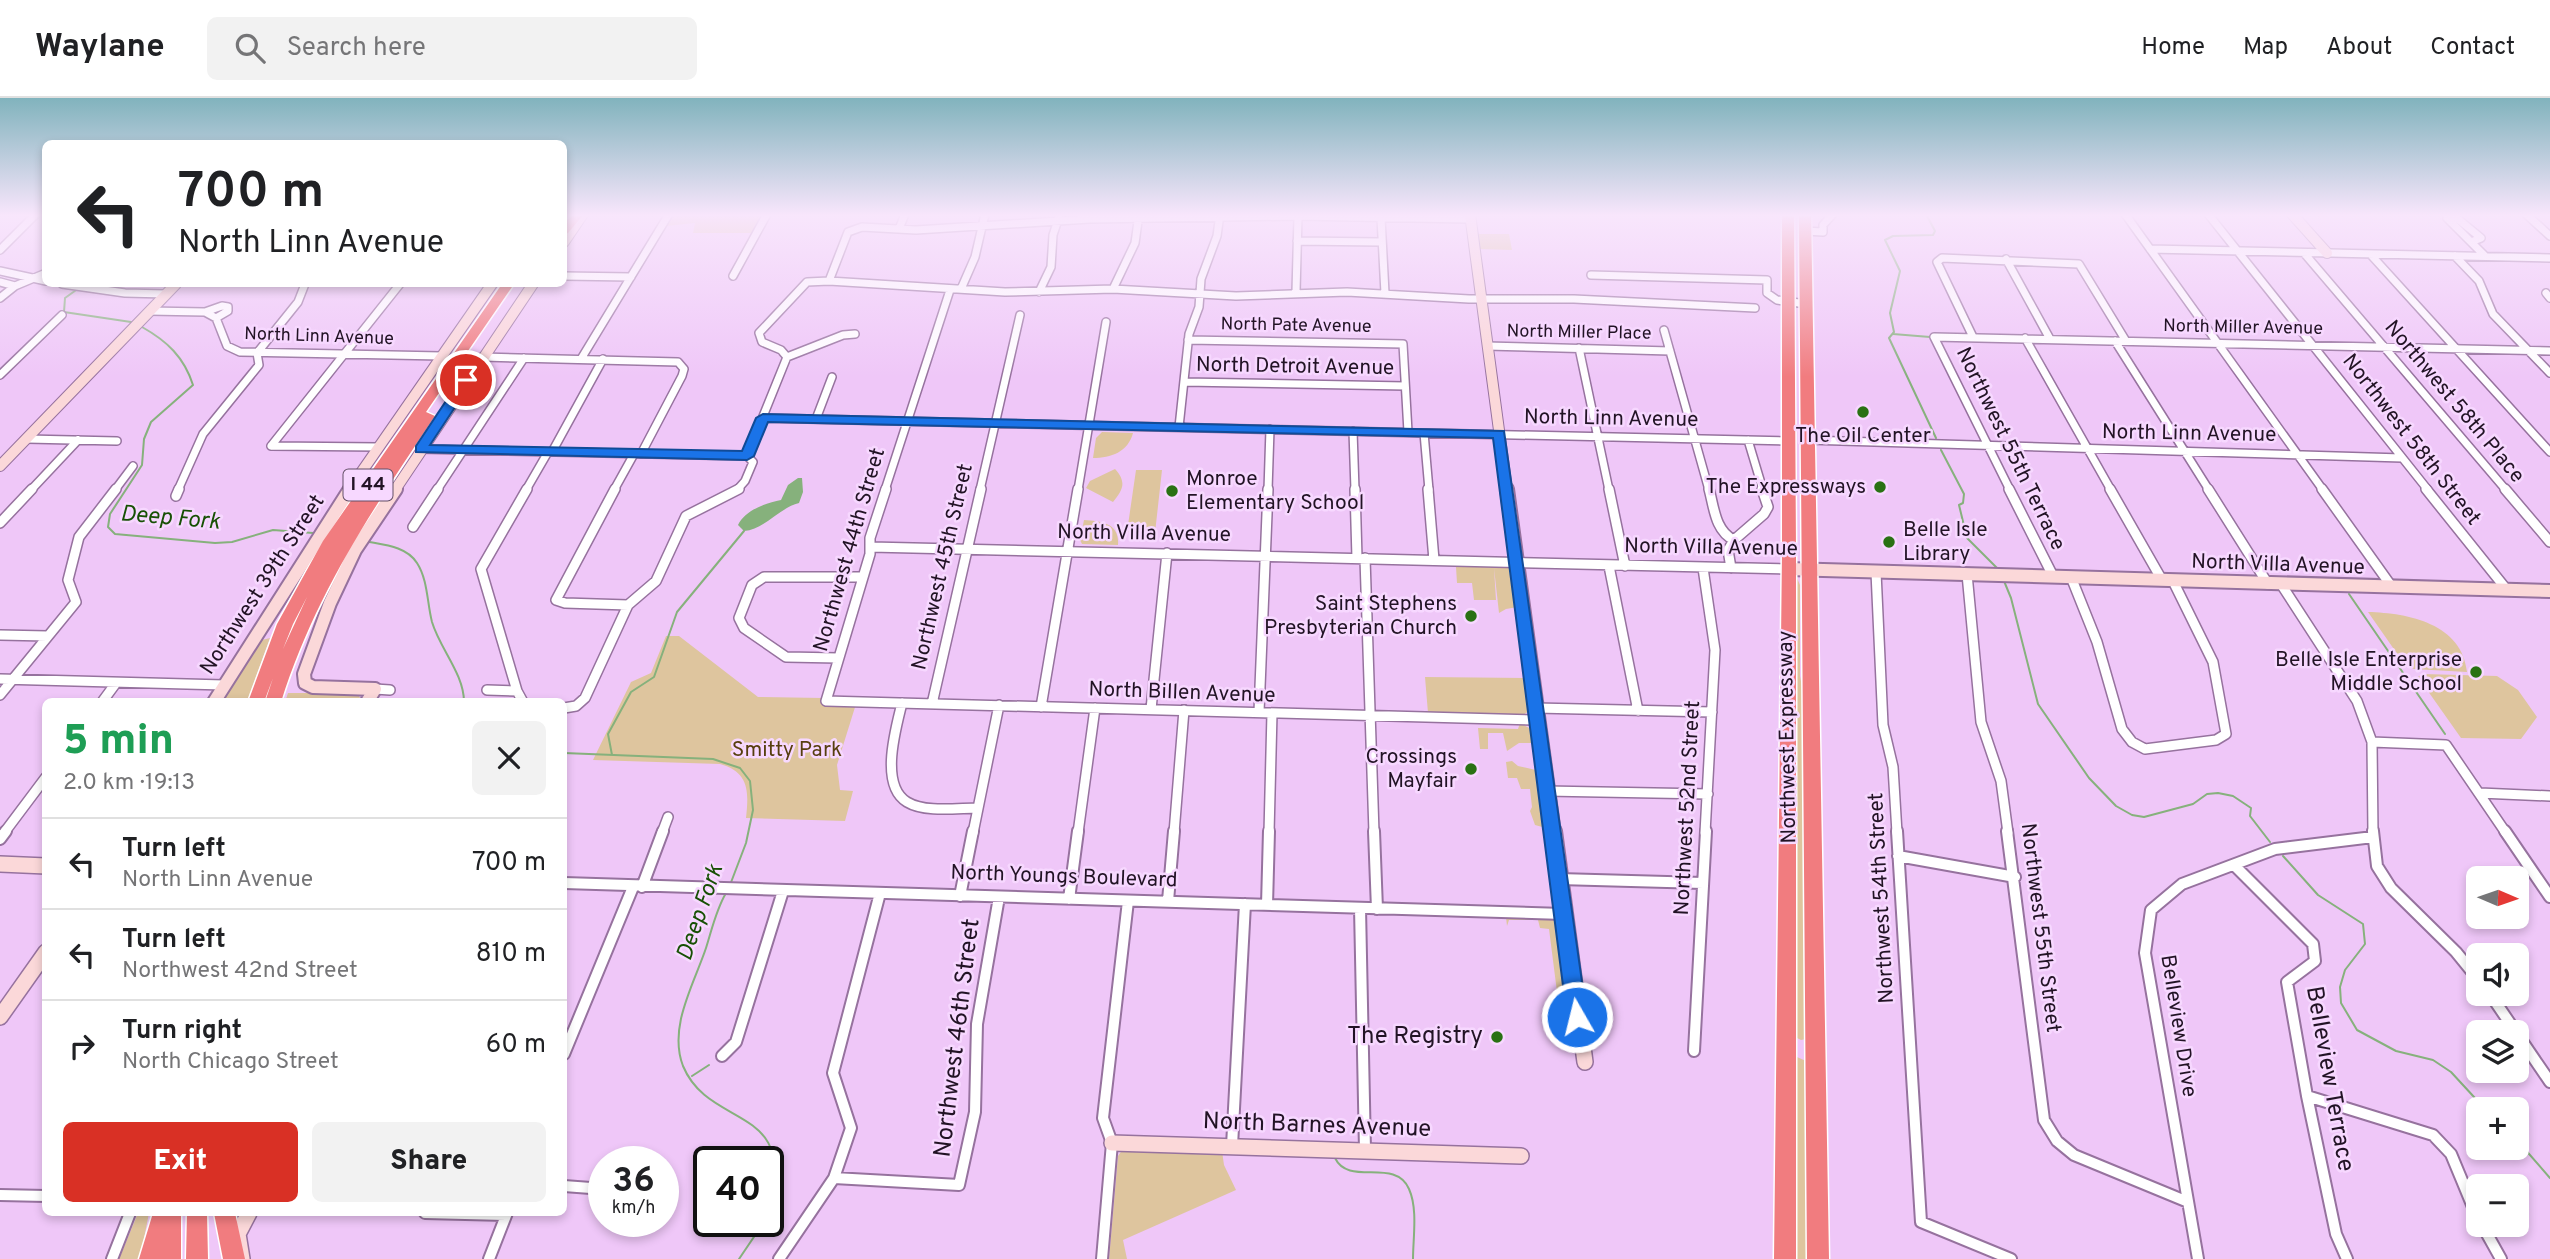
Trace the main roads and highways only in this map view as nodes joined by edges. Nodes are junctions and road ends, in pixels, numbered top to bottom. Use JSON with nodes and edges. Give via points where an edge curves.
{"nodes":[{"id":1,"x":1787,"y":268,"type":"edge"},
{"id":2,"x":1806,"y":268,"type":"edge"},
{"id":3,"x":506,"y":287,"type":"edge"},
{"id":4,"x":517,"y":287,"type":"edge"},
{"id":5,"x":1787,"y":424,"type":"junction"},
{"id":6,"x":1807,"y":440,"type":"junction"},
{"id":7,"x":257,"y":698,"type":"edge"},
{"id":8,"x":273,"y":698,"type":"edge"},
{"id":9,"x":42,"y":958,"type":"edge"},
{"id":10,"x":0,"y":1016,"type":"edge"},
{"id":11,"x":162,"y":1216,"type":"edge"},
{"id":12,"x":171,"y":1216,"type":"edge"},
{"id":13,"x":197,"y":1216,"type":"edge"},
{"id":14,"x":226,"y":1216,"type":"edge"},
{"id":15,"x":150,"y":1259,"type":"edge"},
{"id":16,"x":170,"y":1259,"type":"edge"},
{"id":17,"x":197,"y":1259,"type":"edge"},
{"id":18,"x":234,"y":1259,"type":"edge"},
{"id":19,"x":1784,"y":1259,"type":"edge"},
{"id":20,"x":1818,"y":1259,"type":"edge"}],
"edges":[{"from":1,"to":5,"type":"highway","name":"Northwest Expressway"},
{"from":2,"to":6,"type":"highway","name":"Northwest Expressway"},
{"from":3,"to":7,"type":"highway","number":"I 44","via":[[318,562],[285,624]]},
{"from":4,"to":8,"type":"highway","number":"I 44","via":[[341,548],[301,624]]},
{"from":5,"to":6,"type":"highway"},
{"from":5,"to":19,"type":"highway","name":"Northwest Expressway"},
{"from":6,"to":20,"type":"highway","name":"Northwest Expressway"},
{"from":9,"to":10,"type":"main road"},
{"from":11,"to":15,"type":"highway"},
{"from":12,"to":16,"type":"highway"},
{"from":13,"to":17,"type":"highway"},
{"from":14,"to":18,"type":"highway"}]}
